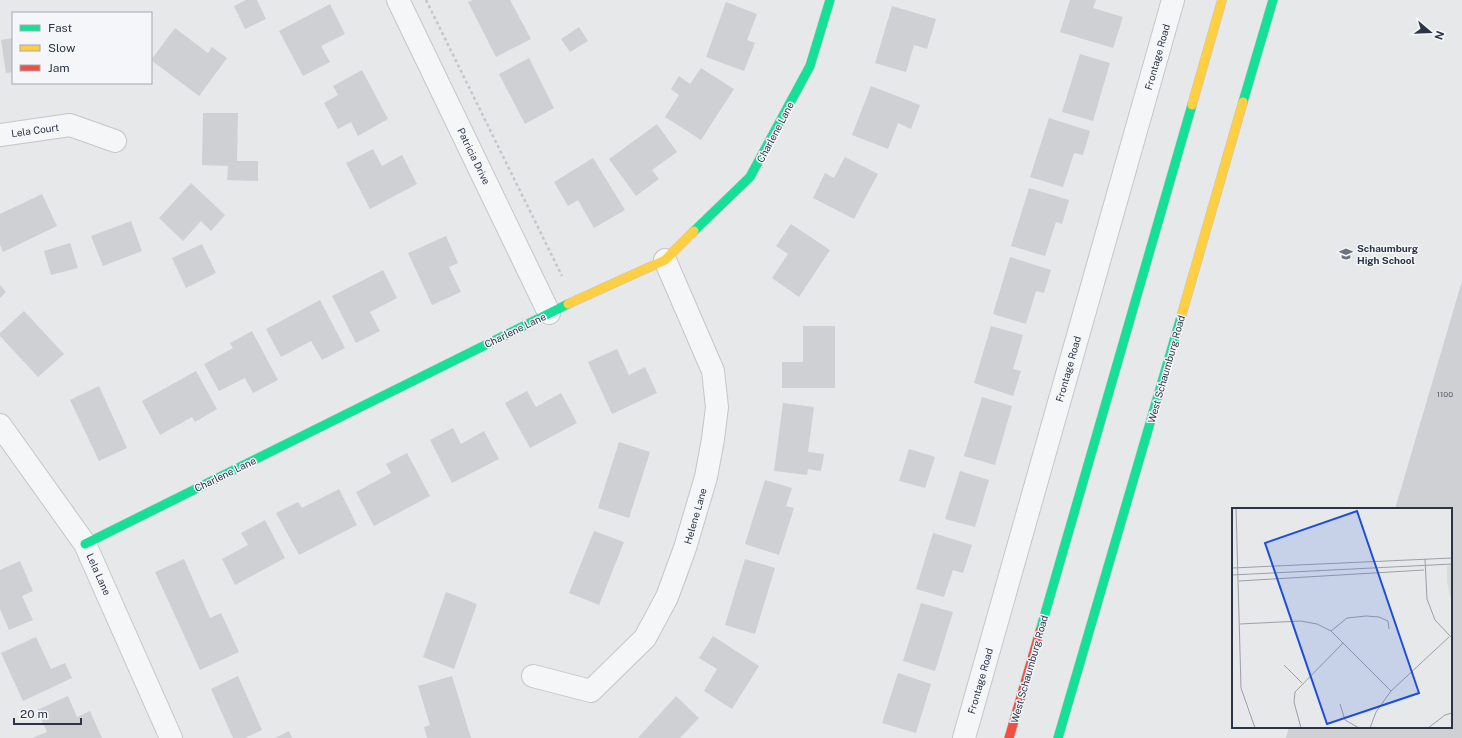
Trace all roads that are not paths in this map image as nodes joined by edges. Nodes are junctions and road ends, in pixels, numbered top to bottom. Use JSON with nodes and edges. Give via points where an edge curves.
{"nodes":[{"id":1,"x":398,"y":0,"type":"edge"},
{"id":2,"x":830,"y":0,"type":"edge"},
{"id":3,"x":1173,"y":0,"type":"edge"},
{"id":4,"x":1222,"y":0,"type":"edge"},
{"id":5,"x":1273,"y":0,"type":"edge"},
{"id":6,"x":0,"y":135,"type":"edge"},
{"id":7,"x":115,"y":141,"type":"dead end"},
{"id":8,"x":665,"y":260,"type":"junction"},
{"id":9,"x":549,"y":313,"type":"junction"},
{"id":10,"x":0,"y":425,"type":"edge"},
{"id":11,"x":85,"y":544,"type":"junction"},
{"id":12,"x":533,"y":676,"type":"dead end"},
{"id":13,"x":171,"y":738,"type":"edge"},
{"id":14,"x":964,"y":738,"type":"edge"},
{"id":15,"x":1009,"y":738,"type":"edge"},
{"id":16,"x":1058,"y":738,"type":"edge"}],
"edges":[{"from":1,"to":9,"type":"street","name":"Patricia Drive"},
{"from":2,"to":8,"type":"main road","name":"Charlene Lane","via":[[810,66],[750,177]]},
{"from":3,"to":14,"type":"street","name":"Frontage Road"},
{"from":4,"to":15,"type":"main road","name":"West Schaumburg Road"},
{"from":5,"to":16,"type":"main road","name":"West Schaumburg Road"},
{"from":6,"to":7,"type":"street","name":"Lela Court","via":[[70,125]]},
{"from":8,"to":9,"type":"main road","name":"Charlene Lane"},
{"from":8,"to":12,"type":"street","name":"Helene Lane","via":[[713,371],[717,407],[706,477],[685,548],[667,597],[645,638],[591,691]]},
{"from":9,"to":11,"type":"main road","name":"Charlene Lane"},
{"from":10,"to":11,"type":"street","name":"Lela Lane"},
{"from":11,"to":13,"type":"street","name":"Lela Lane"}]}
